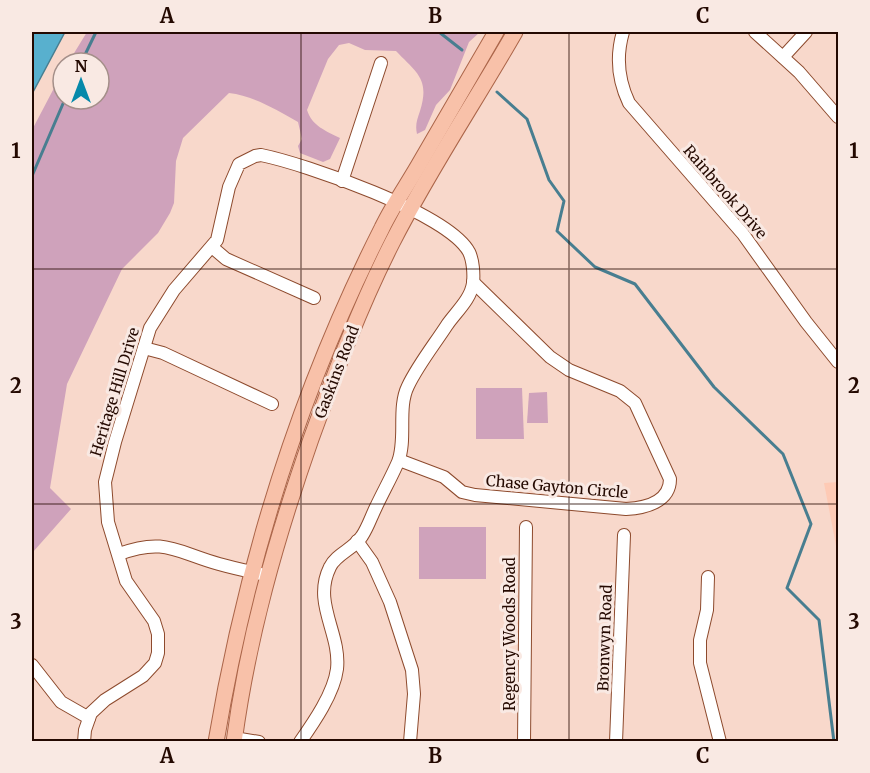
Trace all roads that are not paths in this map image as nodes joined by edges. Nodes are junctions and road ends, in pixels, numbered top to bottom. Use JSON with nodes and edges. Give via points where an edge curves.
{"nodes":[{"id":1,"x":496,"y":32,"type":"edge"},
{"id":2,"x":515,"y":32,"type":"edge"},
{"id":3,"x":622,"y":32,"type":"edge"},
{"id":4,"x":755,"y":32,"type":"edge"},
{"id":5,"x":806,"y":32,"type":"edge"},
{"id":6,"x":783,"y":57,"type":"junction"},
{"id":7,"x":381,"y":63,"type":"dead end"},
{"id":8,"x":838,"y":117,"type":"edge"},
{"id":9,"x":342,"y":181,"type":"junction"},
{"id":10,"x":397,"y":202,"type":"junction"},
{"id":11,"x":411,"y":210,"type":"junction"},
{"id":12,"x":212,"y":247,"type":"junction"},
{"id":13,"x":473,"y":282,"type":"junction"},
{"id":14,"x":314,"y":298,"type":"dead end"},
{"id":15,"x":144,"y":348,"type":"junction"},
{"id":16,"x":838,"y":362,"type":"edge"},
{"id":17,"x":272,"y":404,"type":"dead end"},
{"id":18,"x":399,"y":460,"type":"junction"},
{"id":19,"x":526,"y":527,"type":"dead end"},
{"id":20,"x":624,"y":535,"type":"dead end"},
{"id":21,"x":357,"y":542,"type":"junction"},
{"id":22,"x":118,"y":554,"type":"junction"},
{"id":23,"x":252,"y":572,"type":"junction"},
{"id":24,"x":268,"y":576,"type":"junction"},
{"id":25,"x":708,"y":577,"type":"dead end"},
{"id":26,"x":32,"y":664,"type":"edge"},
{"id":27,"x":89,"y":718,"type":"junction"},
{"id":28,"x":234,"y":740,"type":"edge"},
{"id":29,"x":84,"y":741,"type":"edge"},
{"id":30,"x":216,"y":741,"type":"edge"},
{"id":31,"x":259,"y":741,"type":"edge"},
{"id":32,"x":300,"y":741,"type":"edge"},
{"id":33,"x":410,"y":741,"type":"edge"},
{"id":34,"x":524,"y":741,"type":"edge"},
{"id":35,"x":616,"y":741,"type":"edge"},
{"id":36,"x":720,"y":741,"type":"edge"}],
"edges":[{"from":1,"to":10,"type":"main road","name":"Gaskins Road"},
{"from":2,"to":11,"type":"main road","name":"Gaskins Road"},
{"from":3,"to":16,"type":"street","name":"Rainbrook Drive","via":[[618,63],[629,103],[743,234]]},
{"from":4,"to":6,"type":"street"},
{"from":5,"to":6,"type":"street"},
{"from":6,"to":8,"type":"street"},
{"from":7,"to":9,"type":"street"},
{"from":9,"to":10,"type":"street","name":"Heritage Hill Drive"},
{"from":9,"to":12,"type":"street","name":"Heritage Hill Drive","via":[[261,156],[239,164]]},
{"from":10,"to":11,"type":"street","name":"Heritage Hill Drive"},
{"from":10,"to":23,"type":"main road","name":"Gaskins Road","via":[[316,373],[286,455]]},
{"from":11,"to":13,"type":"street","name":"Heritage Hill Drive","via":[[453,235],[468,251]]},
{"from":11,"to":24,"type":"main road","name":"Gaskins Road","via":[[349,338],[303,462]]},
{"from":12,"to":14,"type":"street","via":[[226,259]]},
{"from":12,"to":15,"type":"street","name":"Heritage Hill Drive","via":[[163,305]]},
{"from":13,"to":18,"type":"street","via":[[471,293],[406,388]]},
{"from":13,"to":18,"type":"street","name":"Chase Gayton Circle","via":[[550,357],[569,370],[620,391],[635,403],[670,479],[669,490],[651,505],[626,509],[475,495],[462,492],[444,477]]},
{"from":15,"to":17,"type":"street","via":[[163,353]]},
{"from":15,"to":22,"type":"street","name":"Heritage Hill Drive","via":[[105,482],[108,522]]},
{"from":18,"to":21,"type":"street"},
{"from":19,"to":34,"type":"street","name":"Regency Woods Road"},
{"from":20,"to":35,"type":"street","name":"Bronwyn Road"},
{"from":21,"to":32,"type":"street","via":[[333,562],[324,582],[324,610],[337,669],[317,718]]},
{"from":21,"to":33,"type":"street","via":[[372,562],[390,602],[412,670]]},
{"from":22,"to":23,"type":"street","via":[[165,546]]},
{"from":22,"to":27,"type":"street","name":"Heritage Hill Drive","via":[[126,581],[154,621],[158,653],[143,676],[105,700]]},
{"from":23,"to":24,"type":"street"},
{"from":23,"to":30,"type":"main road","name":"Gaskins Road","via":[[234,642]]},
{"from":24,"to":28,"type":"main road","name":"Gaskins Road","via":[[248,655]]},
{"from":25,"to":36,"type":"street","via":[[700,663]]},
{"from":26,"to":27,"type":"street","via":[[61,702]]},
{"from":27,"to":29,"type":"street"},
{"from":28,"to":31,"type":"street"}]}
